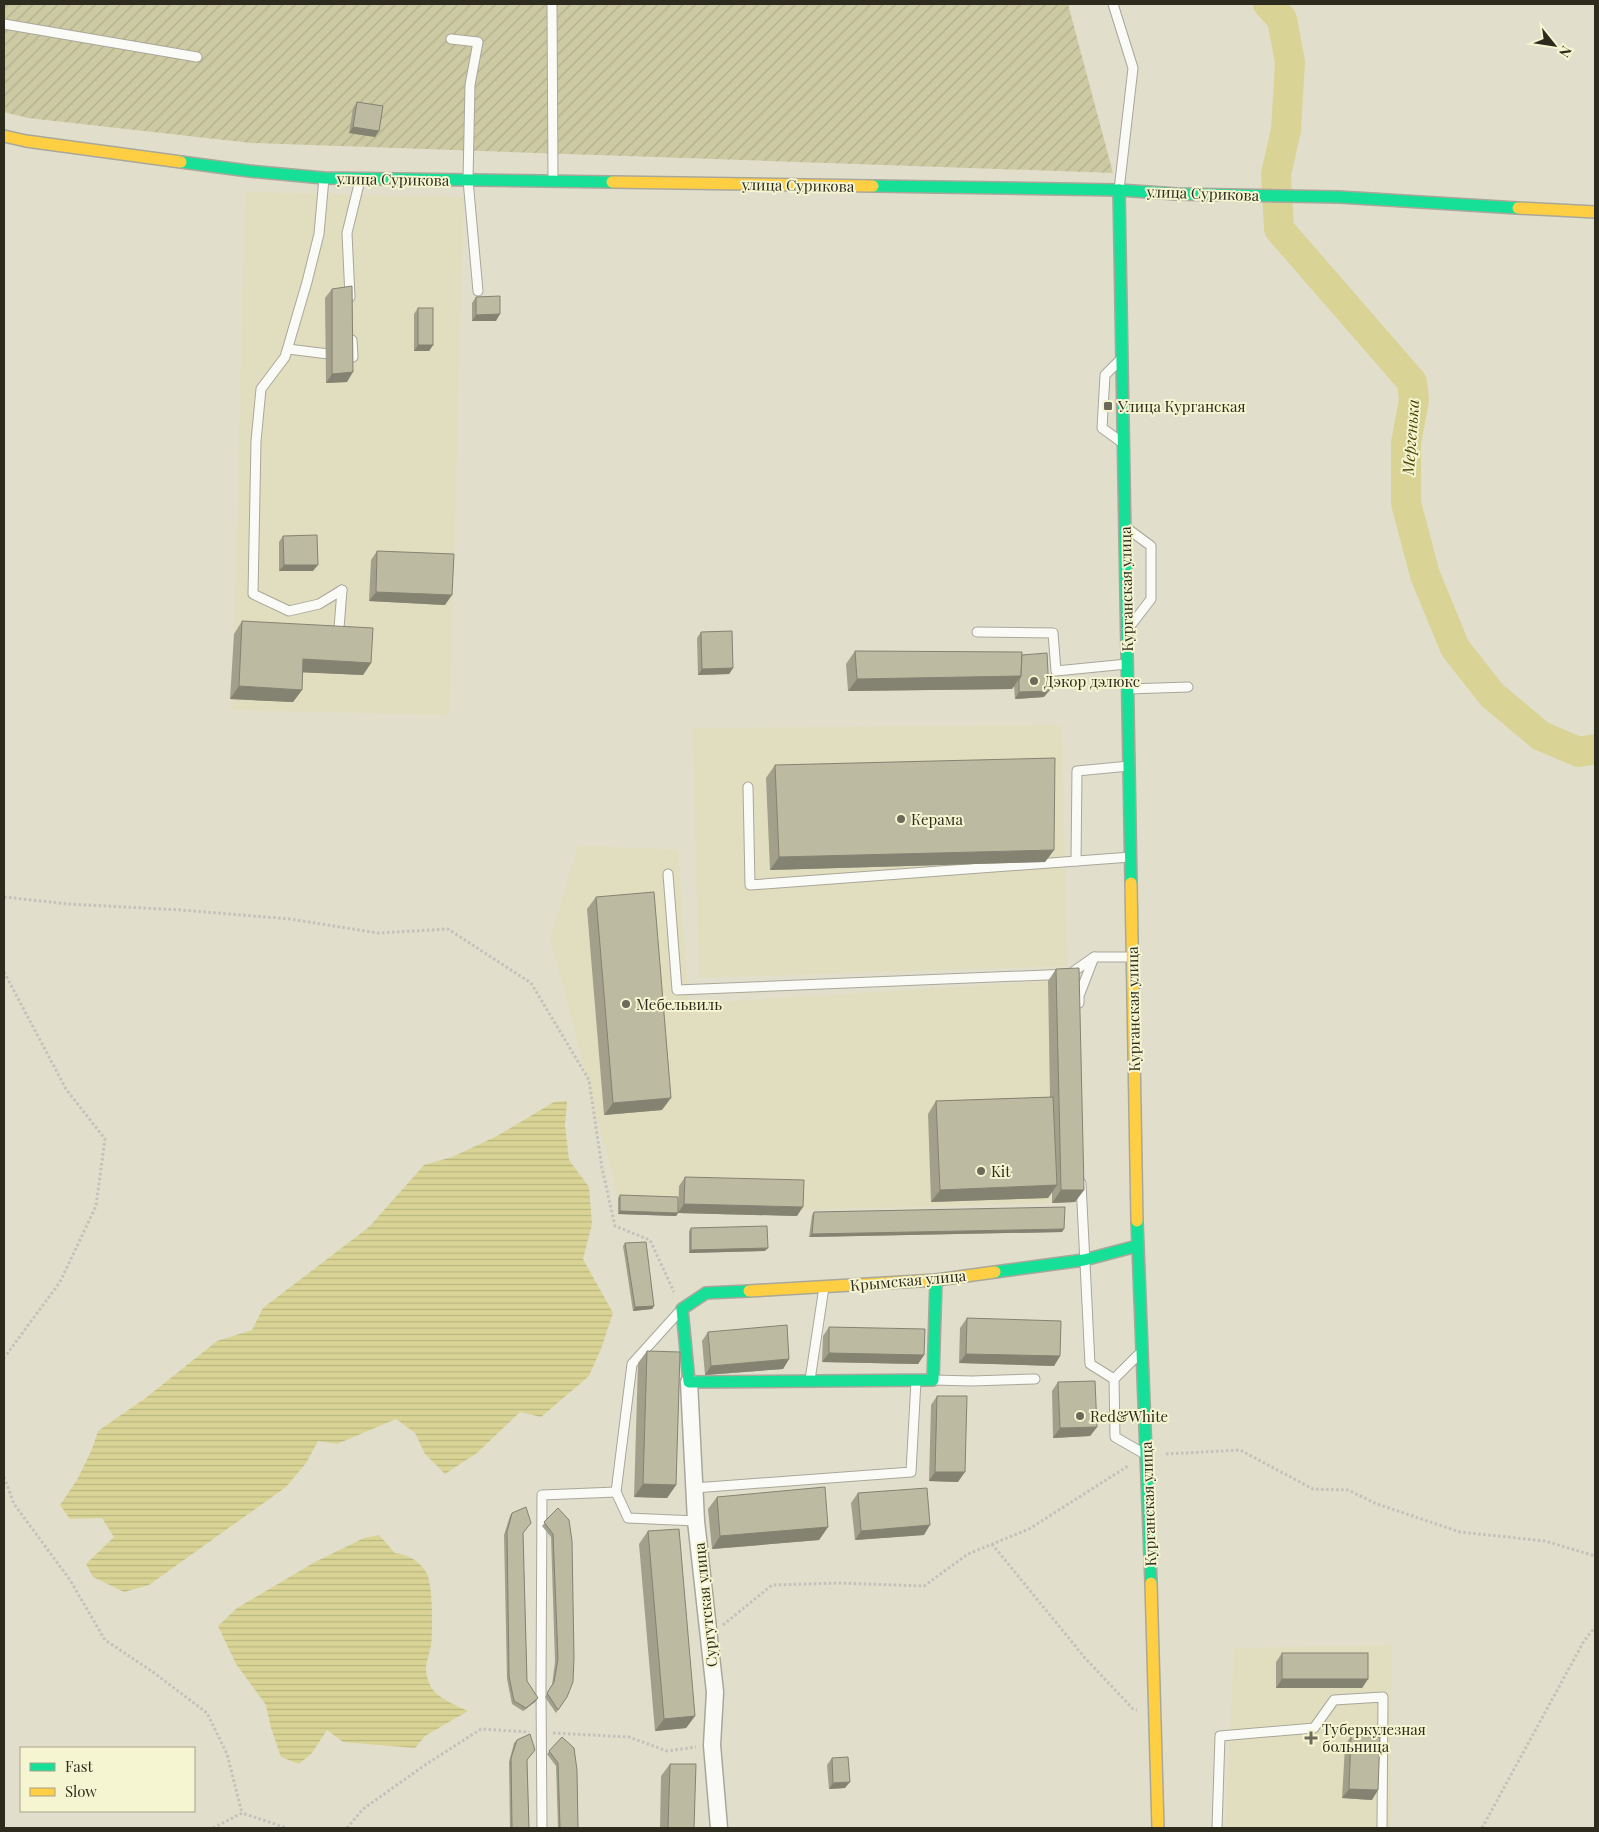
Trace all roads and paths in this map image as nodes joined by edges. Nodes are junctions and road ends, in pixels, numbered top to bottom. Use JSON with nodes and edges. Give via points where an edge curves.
{"nodes":[{"id":1,"x":552,"y":4,"type":"edge"},
{"id":2,"x":1113,"y":4,"type":"edge"},
{"id":3,"x":4,"y":24,"type":"edge"},
{"id":4,"x":451,"y":39,"type":"dead end"},
{"id":5,"x":197,"y":57,"type":"dead end"},
{"id":6,"x":4,"y":136,"type":"edge"},
{"id":7,"x":324,"y":178,"type":"junction"},
{"id":8,"x":361,"y":178,"type":"junction"},
{"id":9,"x":468,"y":180,"type":"junction"},
{"id":10,"x":553,"y":181,"type":"junction"},
{"id":11,"x":1119,"y":190,"type":"junction"},
{"id":12,"x":1595,"y":212,"type":"edge"},
{"id":13,"x":478,"y":291,"type":"dead end"},
{"id":14,"x":351,"y":309,"type":"edge"},
{"id":15,"x":352,"y":328,"type":"edge"},
{"id":16,"x":288,"y":349,"type":"junction"},
{"id":17,"x":1122,"y":358,"type":"junction"},
{"id":18,"x":1124,"y":444,"type":"junction"},
{"id":19,"x":1125,"y":528,"type":"junction"},
{"id":20,"x":339,"y":628,"type":"edge"},
{"id":21,"x":1127,"y":630,"type":"junction"},
{"id":22,"x":977,"y":632,"type":"dead end"},
{"id":23,"x":1128,"y":664,"type":"junction"},
{"id":24,"x":1188,"y":687,"type":"dead end"},
{"id":25,"x":1128,"y":690,"type":"junction"},
{"id":26,"x":1129,"y":766,"type":"junction"},
{"id":27,"x":748,"y":788,"type":"dead end"},
{"id":28,"x":1131,"y":857,"type":"junction"},
{"id":29,"x":1076,"y":861,"type":"junction"},
{"id":30,"x":668,"y":874,"type":"dead end"},
{"id":31,"x":4,"y":897,"type":"edge"},
{"id":32,"x":1094,"y":957,"type":"junction"},
{"id":33,"x":1132,"y":957,"type":"junction"},
{"id":34,"x":4,"y":972,"type":"edge"},
{"id":35,"x":1079,"y":1015,"type":"edge"},
{"id":36,"x":1080,"y":1170,"type":"edge"},
{"id":37,"x":1137,"y":1246,"type":"junction"},
{"id":38,"x":1084,"y":1260,"type":"junction"},
{"id":39,"x":936,"y":1280,"type":"junction"},
{"id":40,"x":824,"y":1286,"type":"junction"},
{"id":41,"x":682,"y":1309,"type":"junction"},
{"id":42,"x":1142,"y":1351,"type":"junction"},
{"id":43,"x":4,"y":1358,"type":"edge"},
{"id":44,"x":1035,"y":1379,"type":"dead end"},
{"id":45,"x":1114,"y":1379,"type":"junction"},
{"id":46,"x":933,"y":1380,"type":"junction"},
{"id":47,"x":916,"y":1381,"type":"junction"},
{"id":48,"x":689,"y":1382,"type":"junction"},
{"id":49,"x":810,"y":1382,"type":"junction"},
{"id":50,"x":1147,"y":1455,"type":"junction"},
{"id":51,"x":4,"y":1477,"type":"edge"},
{"id":52,"x":694,"y":1488,"type":"junction"},
{"id":53,"x":616,"y":1492,"type":"junction"},
{"id":54,"x":696,"y":1521,"type":"junction"},
{"id":55,"x":992,"y":1544,"type":"junction"},
{"id":56,"x":1595,"y":1556,"type":"edge"},
{"id":57,"x":1595,"y":1627,"type":"edge"},
{"id":58,"x":709,"y":1638,"type":"junction"},
{"id":59,"x":1154,"y":1717,"type":"junction"},
{"id":60,"x":541,"y":1732,"type":"junction"},
{"id":61,"x":712,"y":1744,"type":"junction"},
{"id":62,"x":242,"y":1813,"type":"junction"},
{"id":63,"x":213,"y":1828,"type":"edge"},
{"id":64,"x":287,"y":1828,"type":"edge"},
{"id":65,"x":346,"y":1828,"type":"edge"},
{"id":66,"x":542,"y":1828,"type":"edge"},
{"id":67,"x":719,"y":1828,"type":"edge"},
{"id":68,"x":1158,"y":1828,"type":"edge"},
{"id":69,"x":1217,"y":1828,"type":"edge"},
{"id":70,"x":1382,"y":1828,"type":"edge"},
{"id":71,"x":1482,"y":1828,"type":"edge"}],
"edges":[{"from":1,"to":10,"type":"lane"},
{"from":2,"to":11,"type":"lane","via":[[1133,68]]},
{"from":3,"to":5,"type":"lane"},
{"from":4,"to":9,"type":"lane","via":[[478,42],[470,85]]},
{"from":6,"to":7,"type":"main road","name":"улица Сурикова","via":[[240,170]]},
{"from":7,"to":8,"type":"main road","name":"улица Сурикова"},
{"from":7,"to":16,"type":"lane","via":[[319,234]]},
{"from":8,"to":9,"type":"main road","name":"улица Сурикова"},
{"from":8,"to":14,"type":"lane","via":[[347,233]]},
{"from":9,"to":10,"type":"main road","name":"улица Сурикова"},
{"from":9,"to":13,"type":"lane"},
{"from":10,"to":11,"type":"main road","name":"улица Сурикова"},
{"from":11,"to":12,"type":"main road","name":"улица Сурикова","via":[[1339,197]]},
{"from":11,"to":17,"type":"main road","name":"Курганская улица"},
{"from":15,"to":16,"type":"lane","via":[[353,357]]},
{"from":16,"to":20,"type":"lane","via":[[286,357],[261,389],[256,441],[253,594],[289,612],[319,604],[342,590]]},
{"from":17,"to":18,"type":"main road","name":"Курганская улица"},
{"from":17,"to":18,"type":"lane","via":[[1105,375],[1102,428]]},
{"from":18,"to":19,"type":"main road","name":"Курганская улица"},
{"from":19,"to":21,"type":"main road","name":"Курганская улица"},
{"from":19,"to":21,"type":"lane","via":[[1151,546],[1151,598]]},
{"from":21,"to":23,"type":"main road","name":"Курганская улица"},
{"from":22,"to":23,"type":"lane","via":[[1053,633],[1056,671]]},
{"from":23,"to":25,"type":"main road","name":"Курганская улица"},
{"from":24,"to":25,"type":"lane"},
{"from":25,"to":26,"type":"main road","name":"Курганская улица"},
{"from":26,"to":28,"type":"main road","name":"Курганская улица"},
{"from":26,"to":29,"type":"lane","via":[[1077,771]]},
{"from":27,"to":29,"type":"lane","via":[[750,886]]},
{"from":28,"to":29,"type":"lane"},
{"from":28,"to":33,"type":"main road","name":"Курганская улица"},
{"from":30,"to":32,"type":"lane","via":[[677,990],[1070,974]]},
{"from":31,"to":41,"type":"path","via":[[290,919],[378,933],[448,929],[531,983],[589,1080],[602,1168],[615,1226],[650,1240]]},
{"from":32,"to":33,"type":"lane"},
{"from":32,"to":35,"type":"lane","via":[[1079,996]]},
{"from":33,"to":37,"type":"main road","name":"Курганская улица"},
{"from":34,"to":43,"type":"path","via":[[66,1089],[104,1139],[96,1206],[60,1282]]},
{"from":36,"to":38,"type":"lane"},
{"from":37,"to":38,"type":"main road","name":"Крымская улица"},
{"from":37,"to":42,"type":"main road","name":"Курганская улица"},
{"from":38,"to":39,"type":"main road","name":"Крымская улица"},
{"from":38,"to":45,"type":"lane","via":[[1090,1364]]},
{"from":39,"to":40,"type":"main road","name":"Крымская улица"},
{"from":39,"to":46,"type":"main road"},
{"from":40,"to":41,"type":"main road","name":"Крымская улица","via":[[706,1293]]},
{"from":40,"to":49,"type":"lane"},
{"from":41,"to":48,"type":"main road"},
{"from":41,"to":53,"type":"lane","via":[[632,1364]]},
{"from":42,"to":45,"type":"lane"},
{"from":42,"to":50,"type":"main road","name":"Курганская улица"},
{"from":44,"to":46,"type":"lane"},
{"from":45,"to":50,"type":"lane","via":[[1115,1437]]},
{"from":46,"to":47,"type":"main road"},
{"from":47,"to":49,"type":"main road"},
{"from":47,"to":52,"type":"lane","via":[[912,1472]]},
{"from":48,"to":49,"type":"main road"},
{"from":48,"to":52,"type":"street","name":"Сургутская улица"},
{"from":50,"to":55,"type":"path","via":[[1030,1529]]},
{"from":50,"to":56,"type":"path","via":[[1240,1450],[1313,1490],[1348,1490],[1377,1504],[1460,1532],[1545,1542]]},
{"from":50,"to":59,"type":"main road","name":"Курганская улица"},
{"from":51,"to":62,"type":"path","via":[[14,1504],[70,1580],[105,1640],[206,1713],[227,1754]]},
{"from":52,"to":54,"type":"street","name":"Сургутская улица"},
{"from":53,"to":54,"type":"lane","via":[[628,1518]]},
{"from":53,"to":60,"type":"lane","via":[[542,1495]]},
{"from":54,"to":58,"type":"street","name":"Сургутская улица"},
{"from":55,"to":58,"type":"path","via":[[968,1554],[924,1586],[772,1585]]},
{"from":55,"to":59,"type":"path","via":[[1085,1658],[1132,1709]]},
{"from":57,"to":71,"type":"path","via":[[1584,1641]]},
{"from":58,"to":61,"type":"street","name":"Сургутская улица","via":[[715,1692]]},
{"from":59,"to":68,"type":"main road","name":"Курганская улица"},
{"from":60,"to":61,"type":"path","via":[[630,1738],[667,1751]]},
{"from":60,"to":65,"type":"path","via":[[481,1729],[363,1809]]},
{"from":60,"to":66,"type":"lane"},
{"from":61,"to":67,"type":"street","name":"Сургутская улица"},
{"from":62,"to":63,"type":"path"},
{"from":62,"to":64,"type":"path"},
{"from":69,"to":70,"type":"lane","via":[[1220,1736],[1314,1728],[1334,1700],[1383,1697]]}]}
